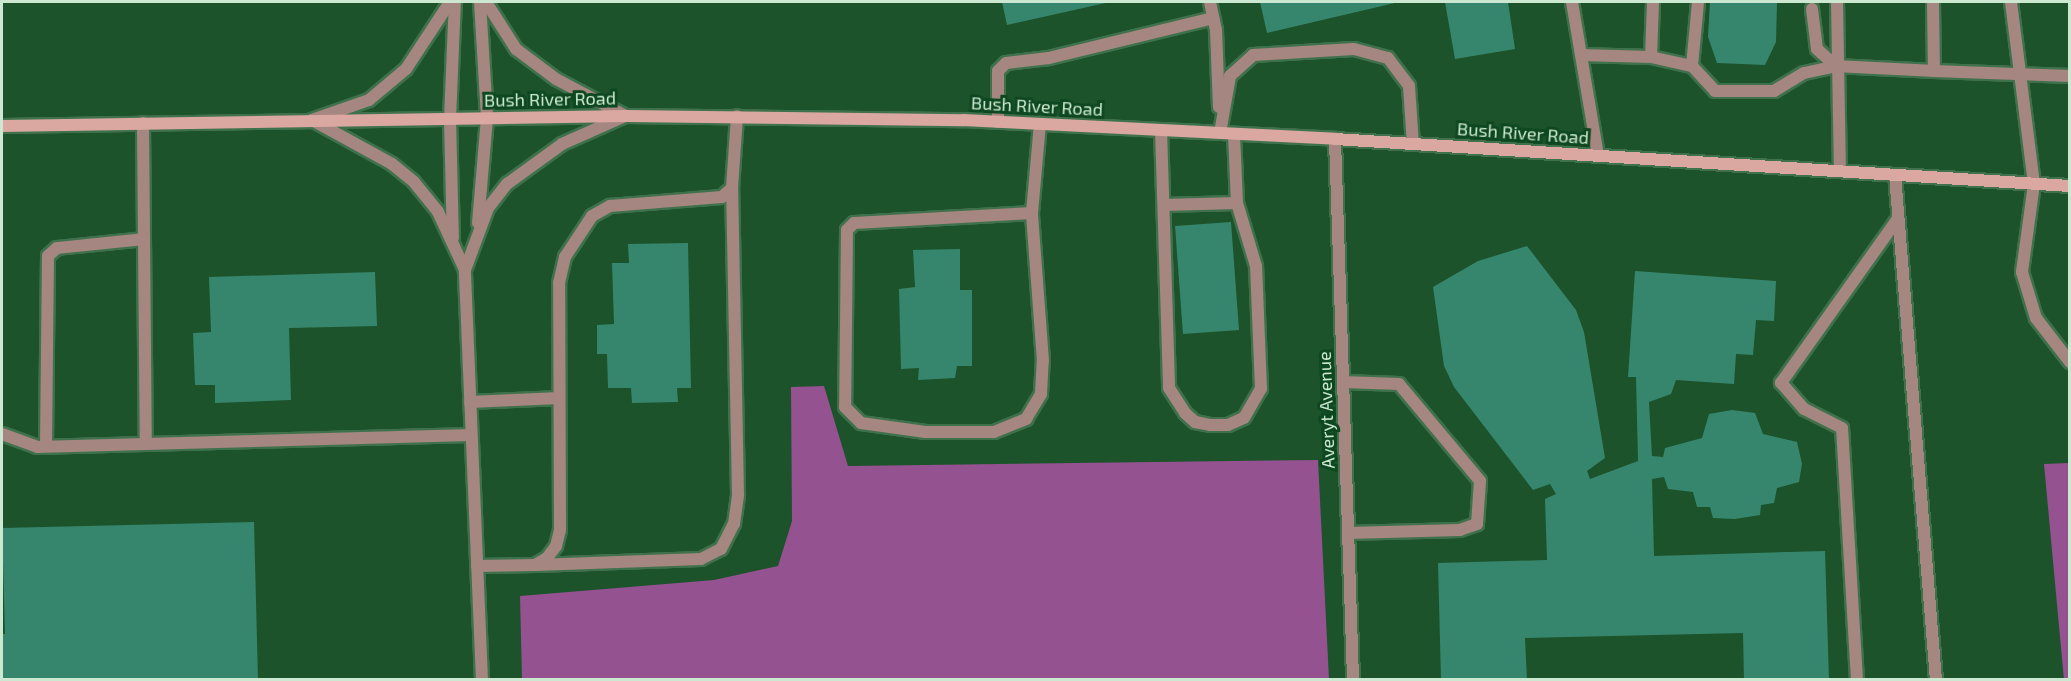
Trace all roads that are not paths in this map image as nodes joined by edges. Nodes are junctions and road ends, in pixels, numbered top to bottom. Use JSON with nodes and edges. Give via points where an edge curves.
{"nodes":[{"id":1,"x":450,"y":2,"type":"edge"},
{"id":2,"x":456,"y":2,"type":"edge"},
{"id":3,"x":480,"y":2,"type":"edge"},
{"id":4,"x":486,"y":2,"type":"edge"},
{"id":5,"x":1210,"y":2,"type":"edge"},
{"id":6,"x":1572,"y":2,"type":"edge"},
{"id":7,"x":1653,"y":2,"type":"edge"},
{"id":8,"x":1698,"y":2,"type":"edge"},
{"id":9,"x":1837,"y":2,"type":"edge"},
{"id":10,"x":1933,"y":2,"type":"edge"},
{"id":11,"x":2012,"y":2,"type":"edge"},
{"id":12,"x":1812,"y":9,"type":"dead end"},
{"id":13,"x":1213,"y":18,"type":"junction"},
{"id":14,"x":1581,"y":55,"type":"junction"},
{"id":15,"x":1651,"y":57,"type":"junction"},
{"id":16,"x":1692,"y":66,"type":"junction"},
{"id":17,"x":1836,"y":66,"type":"junction"},
{"id":18,"x":1934,"y":71,"type":"junction"},
{"id":19,"x":2023,"y":75,"type":"junction"},
{"id":20,"x":2070,"y":76,"type":"edge"},
{"id":21,"x":626,"y":116,"type":"junction"},
{"id":22,"x":737,"y":116,"type":"junction"},
{"id":23,"x":487,"y":118,"type":"junction"},
{"id":24,"x":450,"y":119,"type":"junction"},
{"id":25,"x":312,"y":120,"type":"junction"},
{"id":26,"x":998,"y":122,"type":"junction"},
{"id":27,"x":143,"y":123,"type":"junction"},
{"id":28,"x":1040,"y":124,"type":"junction"},
{"id":29,"x":2,"y":126,"type":"edge"},
{"id":30,"x":1161,"y":130,"type":"junction"},
{"id":31,"x":1220,"y":132,"type":"junction"},
{"id":32,"x":1234,"y":134,"type":"junction"},
{"id":33,"x":1335,"y":139,"type":"junction"},
{"id":34,"x":1413,"y":144,"type":"junction"},
{"id":35,"x":1598,"y":156,"type":"junction"},
{"id":36,"x":1839,"y":171,"type":"junction"},
{"id":37,"x":1895,"y":175,"type":"junction"},
{"id":38,"x":2034,"y":184,"type":"junction"},
{"id":39,"x":2070,"y":186,"type":"edge"},
{"id":40,"x":732,"y":188,"type":"junction"},
{"id":41,"x":1236,"y":203,"type":"junction"},
{"id":42,"x":1164,"y":205,"type":"junction"},
{"id":43,"x":1032,"y":213,"type":"junction"},
{"id":44,"x":1896,"y":221,"type":"junction"},
{"id":45,"x":477,"y":233,"type":"junction"},
{"id":46,"x":144,"y":238,"type":"junction"},
{"id":47,"x":453,"y":240,"type":"junction"},
{"id":48,"x":465,"y":270,"type":"junction"},
{"id":49,"x":2070,"y":362,"type":"edge"},
{"id":50,"x":1343,"y":382,"type":"junction"},
{"id":51,"x":559,"y":398,"type":"junction"},
{"id":52,"x":470,"y":402,"type":"junction"},
{"id":53,"x":2,"y":434,"type":"edge"},
{"id":54,"x":471,"y":435,"type":"junction"},
{"id":55,"x":146,"y":444,"type":"junction"},
{"id":56,"x":46,"y":446,"type":"junction"},
{"id":57,"x":1348,"y":533,"type":"junction"},
{"id":58,"x":535,"y":565,"type":"junction"},
{"id":59,"x":477,"y":566,"type":"junction"},
{"id":60,"x":482,"y":680,"type":"edge"},
{"id":61,"x":1353,"y":680,"type":"edge"},
{"id":62,"x":1857,"y":680,"type":"edge"},
{"id":63,"x":1936,"y":680,"type":"edge"}],
"edges":[{"from":1,"to":25,"type":"street","via":[[406,69],[369,100]]},
{"from":2,"to":24,"type":"street"},
{"from":3,"to":23,"type":"street"},
{"from":4,"to":21,"type":"street","via":[[516,49],[556,79]]},
{"from":5,"to":13,"type":"street"},
{"from":6,"to":14,"type":"street"},
{"from":7,"to":15,"type":"street"},
{"from":8,"to":16,"type":"street"},
{"from":9,"to":17,"type":"street"},
{"from":10,"to":18,"type":"street"},
{"from":11,"to":19,"type":"street"},
{"from":12,"to":17,"type":"street","via":[[1817,49]]},
{"from":13,"to":26,"type":"street","via":[[1049,58],[1006,63],[999,71]]},
{"from":13,"to":31,"type":"street"},
{"from":14,"to":15,"type":"street"},
{"from":14,"to":35,"type":"street"},
{"from":15,"to":16,"type":"street"},
{"from":16,"to":17,"type":"street","via":[[1715,91],[1774,91],[1804,74]]},
{"from":17,"to":18,"type":"street"},
{"from":17,"to":36,"type":"street"},
{"from":18,"to":19,"type":"street"},
{"from":19,"to":20,"type":"street"},
{"from":19,"to":38,"type":"street"},
{"from":21,"to":22,"type":"main road","name":"Bush River Road"},
{"from":21,"to":23,"type":"main road","name":"Bush River Road"},
{"from":21,"to":45,"type":"street","via":[[562,144],[535,161],[488,208]]},
{"from":22,"to":26,"type":"main road","name":"Bush River Road"},
{"from":22,"to":40,"type":"street"},
{"from":23,"to":24,"type":"main road","name":"Bush River Road"},
{"from":23,"to":45,"type":"street"},
{"from":24,"to":25,"type":"main road","name":"Bush River Road"},
{"from":24,"to":47,"type":"street"},
{"from":25,"to":27,"type":"main road","name":"Bush River Road"},
{"from":25,"to":47,"type":"street","via":[[402,172],[438,212]]},
{"from":26,"to":28,"type":"main road","name":"Bush River Road"},
{"from":27,"to":29,"type":"main road","name":"Bush River Road"},
{"from":27,"to":46,"type":"street"},
{"from":28,"to":30,"type":"main road","name":"Bush River Road"},
{"from":28,"to":43,"type":"street"},
{"from":30,"to":31,"type":"main road","name":"Bush River Road"},
{"from":30,"to":42,"type":"street"},
{"from":31,"to":32,"type":"main road","name":"Bush River Road"},
{"from":31,"to":34,"type":"street","via":[[1230,76],[1253,55],[1354,49],[1388,58],[1409,86]]},
{"from":32,"to":33,"type":"main road","name":"Bush River Road"},
{"from":32,"to":41,"type":"street"},
{"from":33,"to":34,"type":"main road","name":"Bush River Road"},
{"from":33,"to":50,"type":"street","name":"Averyt Avenue"},
{"from":34,"to":35,"type":"main road","name":"Bush River Road"},
{"from":35,"to":36,"type":"main road","name":"Bush River Road"},
{"from":36,"to":37,"type":"main road","name":"Bush River Road"},
{"from":37,"to":38,"type":"main road","name":"Bush River Road"},
{"from":37,"to":44,"type":"street"},
{"from":38,"to":39,"type":"main road","name":"Bush River Road"},
{"from":38,"to":49,"type":"street","via":[[2022,272],[2036,318]]},
{"from":40,"to":51,"type":"street","via":[[722,197],[610,206],[592,216],[560,270]]},
{"from":40,"to":58,"type":"street","via":[[738,494],[734,524],[721,549],[701,559]]},
{"from":41,"to":42,"type":"street"},
{"from":41,"to":42,"type":"street","via":[[1256,266],[1261,389],[1254,408],[1228,425],[1195,422],[1174,400],[1169,388]]},
{"from":43,"to":43,"type":"street","via":[[854,223],[847,230],[845,407],[861,423],[925,432],[994,432],[1026,419],[1041,394],[1043,362]]},
{"from":44,"to":62,"type":"street","via":[[1781,383],[1804,410],[1842,428]]},
{"from":44,"to":63,"type":"street"},
{"from":45,"to":48,"type":"street"},
{"from":46,"to":55,"type":"street"},
{"from":46,"to":56,"type":"street","via":[[57,248],[48,256]]},
{"from":47,"to":48,"type":"street"},
{"from":48,"to":52,"type":"street"},
{"from":50,"to":57,"type":"street","name":"Averyt Avenue"},
{"from":50,"to":57,"type":"street","via":[[1399,384],[1480,481],[1477,524],[1460,530]]},
{"from":51,"to":52,"type":"street"},
{"from":51,"to":58,"type":"street","via":[[560,530],[548,558]]},
{"from":52,"to":54,"type":"street"},
{"from":53,"to":56,"type":"street"},
{"from":54,"to":55,"type":"street"},
{"from":54,"to":59,"type":"street"},
{"from":55,"to":56,"type":"street"},
{"from":57,"to":61,"type":"street","name":"Averyt Avenue"},
{"from":58,"to":59,"type":"street"},
{"from":59,"to":60,"type":"street"}]}
